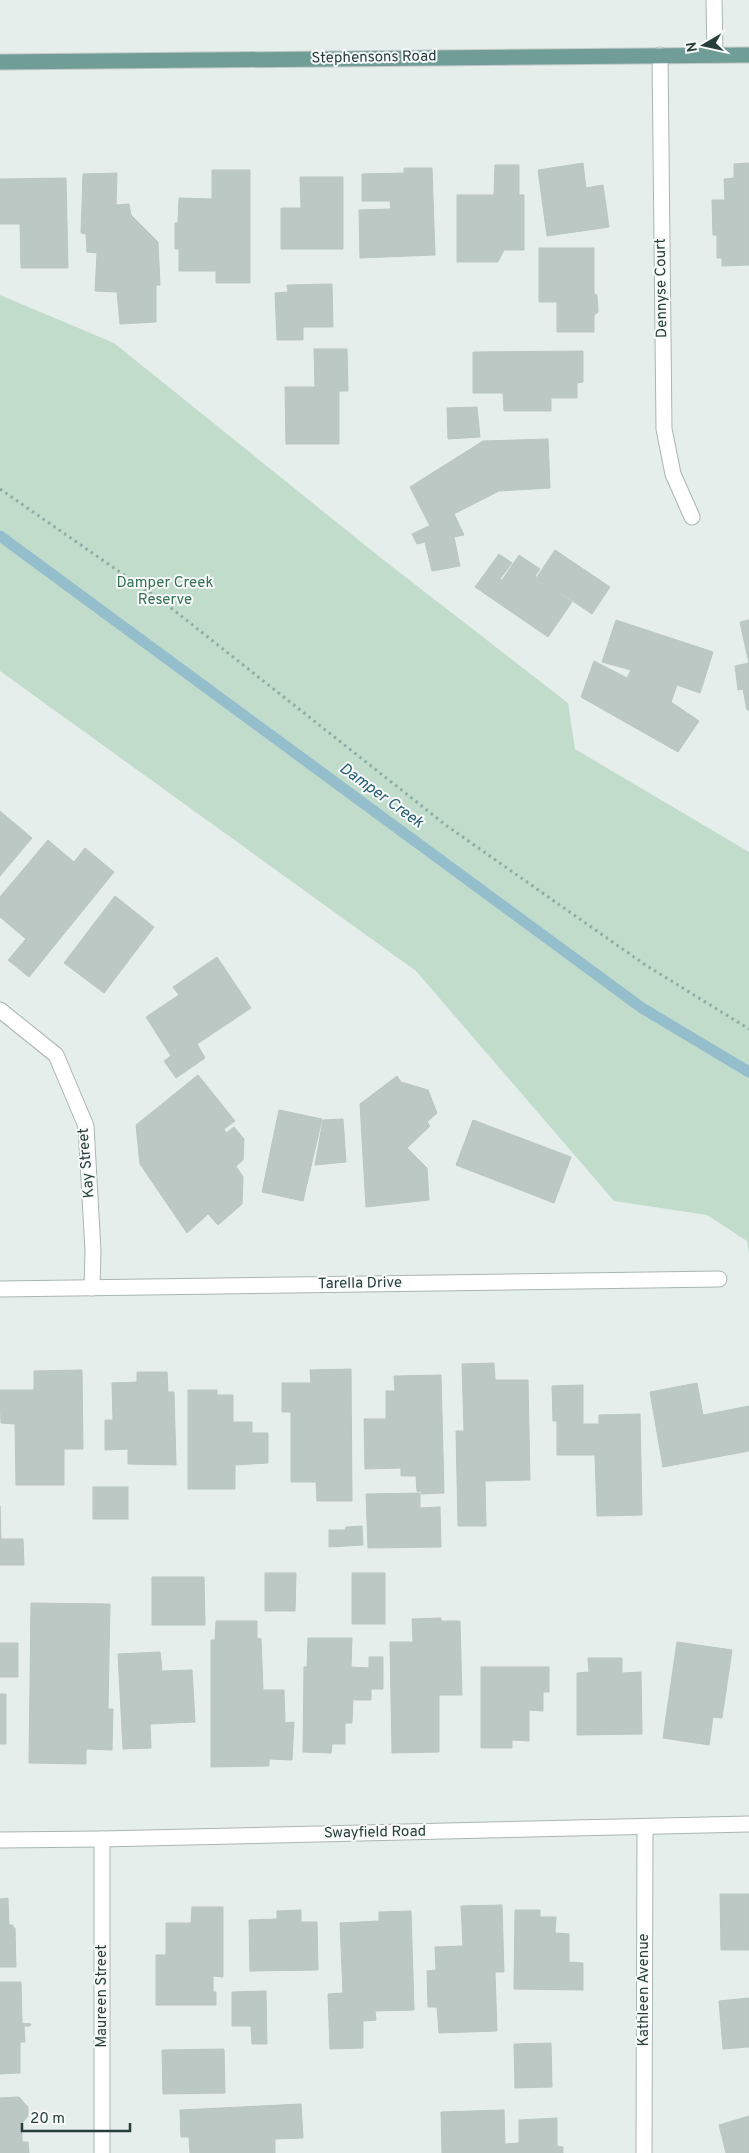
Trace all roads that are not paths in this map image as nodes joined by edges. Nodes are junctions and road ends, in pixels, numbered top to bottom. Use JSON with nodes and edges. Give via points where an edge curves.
{"nodes":[{"id":1,"x":714,"y":0,"type":"edge"},
{"id":2,"x":749,"y":54,"type":"edge"},
{"id":3,"x":660,"y":55,"type":"junction"},
{"id":4,"x":715,"y":55,"type":"junction"},
{"id":5,"x":0,"y":62,"type":"edge"},
{"id":6,"x":692,"y":517,"type":"dead end"},
{"id":7,"x":0,"y":1010,"type":"edge"},
{"id":8,"x":719,"y":1280,"type":"dead end"},
{"id":9,"x":92,"y":1288,"type":"junction"},
{"id":10,"x":0,"y":1289,"type":"edge"},
{"id":11,"x":749,"y":1824,"type":"edge"},
{"id":12,"x":645,"y":1827,"type":"junction"},
{"id":13,"x":102,"y":1839,"type":"junction"},
{"id":14,"x":0,"y":1840,"type":"edge"},
{"id":15,"x":102,"y":2153,"type":"edge"},
{"id":16,"x":644,"y":2153,"type":"edge"}],
"edges":[{"from":1,"to":4,"type":"street"},
{"from":2,"to":4,"type":"main road","name":"Stephensons Road"},
{"from":3,"to":4,"type":"main road","name":"Stephensons Road"},
{"from":3,"to":5,"type":"main road","name":"Stephensons Road"},
{"from":3,"to":6,"type":"street","name":"Dennyse Court","via":[[664,429],[673,474]]},
{"from":7,"to":9,"type":"street","name":"Kay Street","via":[[56,1055],[86,1126]]},
{"from":8,"to":9,"type":"street","name":"Tarella Drive"},
{"from":9,"to":10,"type":"street","name":"Tarella Drive"},
{"from":11,"to":12,"type":"street","name":"Swayfield Road"},
{"from":12,"to":13,"type":"street","name":"Swayfield Road"},
{"from":12,"to":16,"type":"street","name":"Kathleen Avenue"},
{"from":13,"to":14,"type":"street","name":"Swayfield Road"},
{"from":13,"to":15,"type":"street","name":"Maureen Street"}]}
